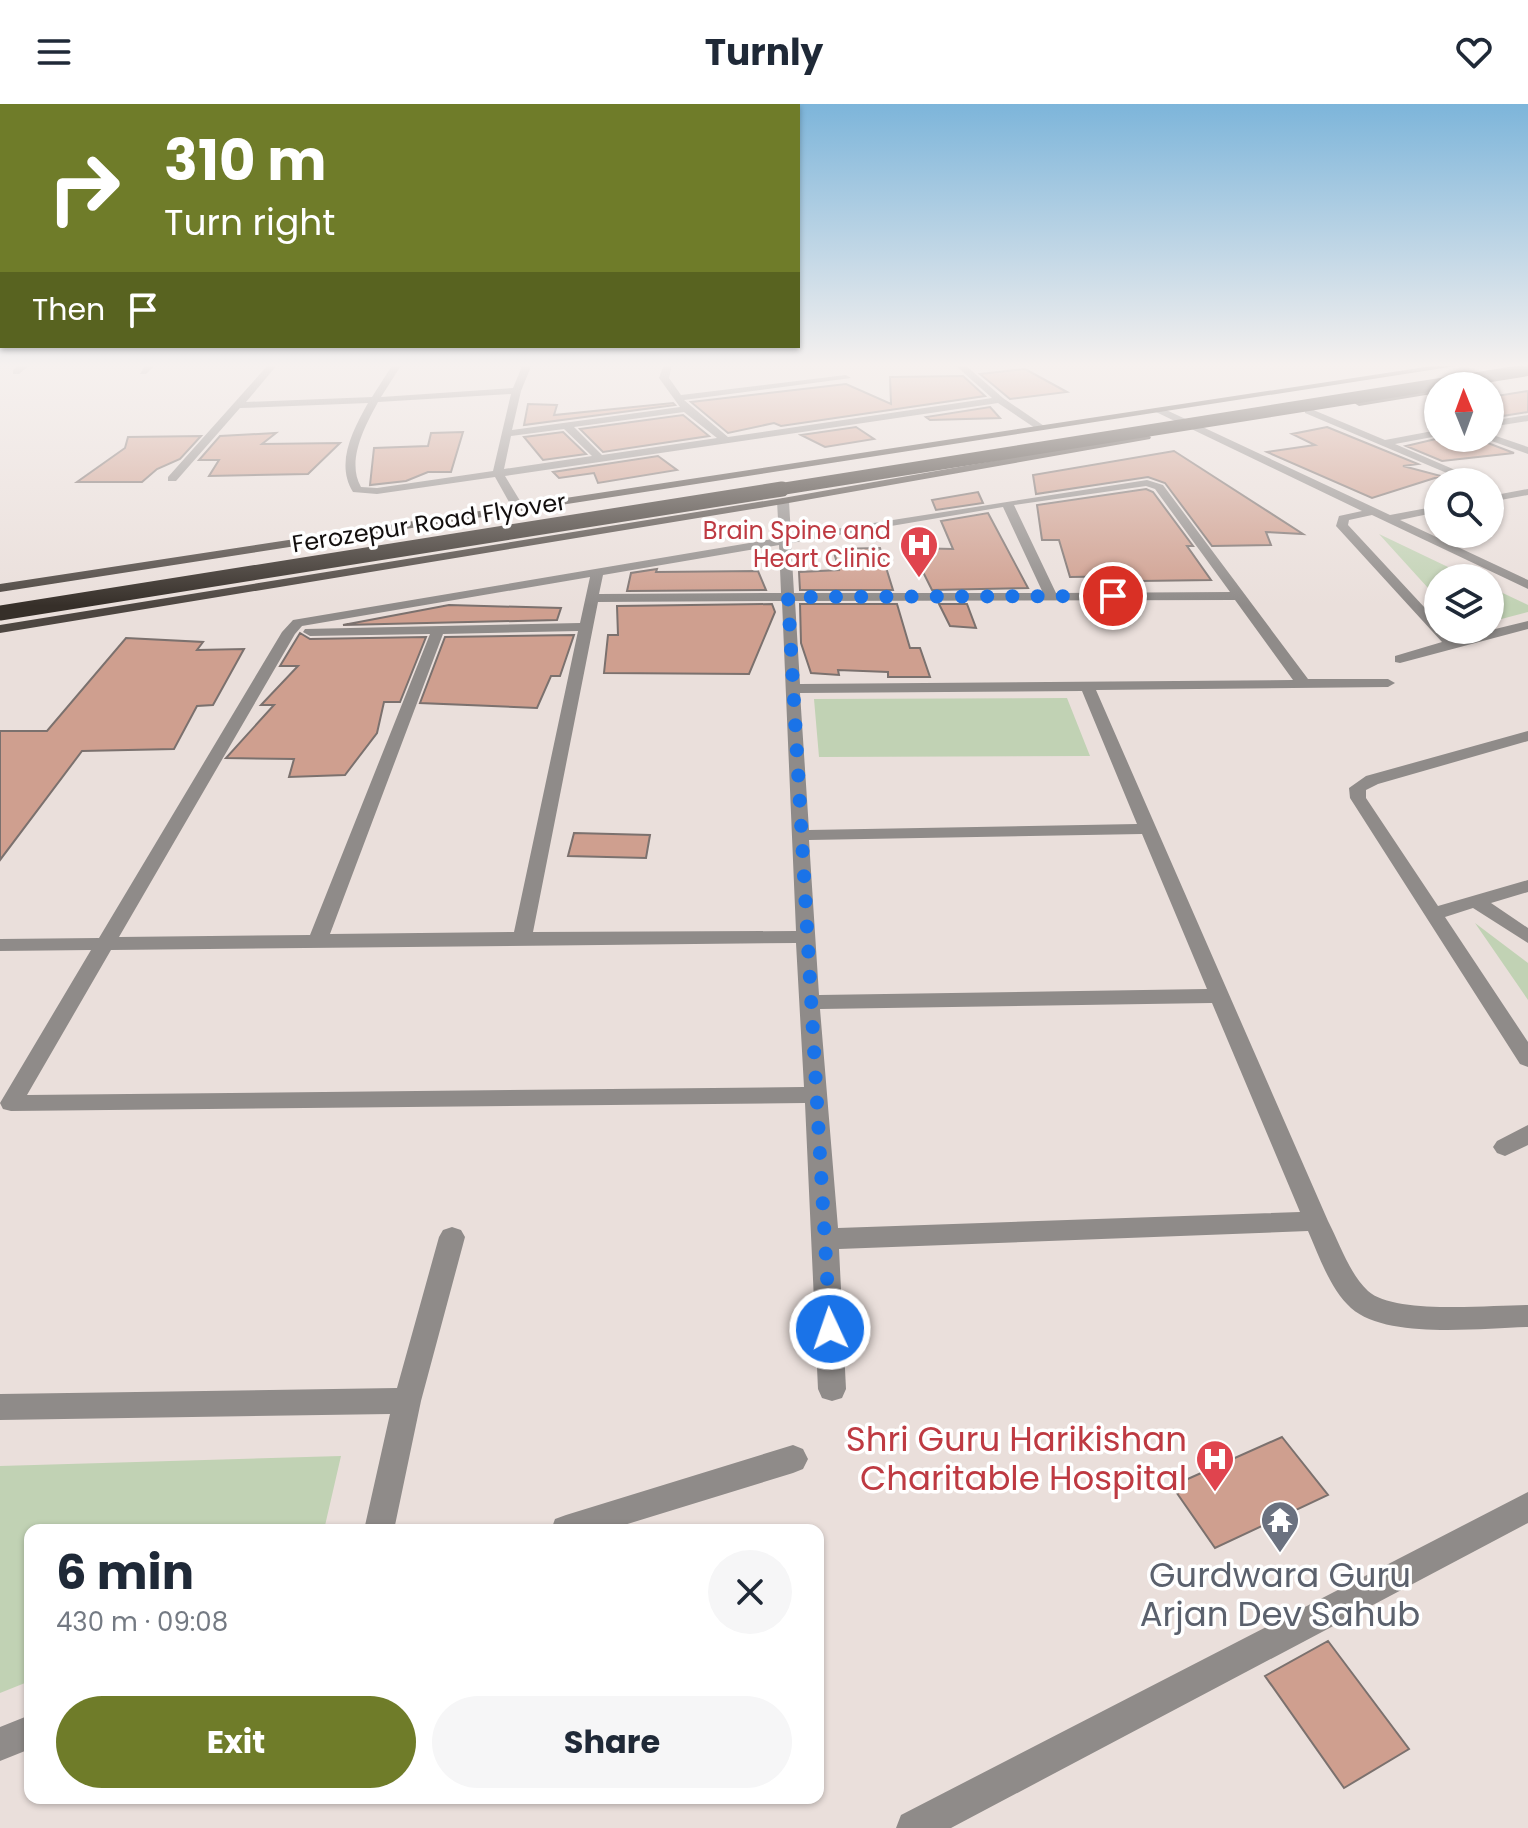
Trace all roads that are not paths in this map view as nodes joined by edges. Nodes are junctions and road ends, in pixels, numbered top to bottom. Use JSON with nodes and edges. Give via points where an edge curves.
{"nodes":[{"id":1,"x":202,"y":444,"type":"edge"},
{"id":2,"x":355,"y":444,"type":"edge"},
{"id":3,"x":503,"y":444,"type":"edge"},
{"id":4,"x":585,"y":444,"type":"edge"},
{"id":5,"x":701,"y":444,"type":"edge"},
{"id":6,"x":936,"y":444,"type":"edge"},
{"id":7,"x":1033,"y":444,"type":"edge"},
{"id":8,"x":1060,"y":444,"type":"edge"},
{"id":9,"x":1101,"y":444,"type":"edge"},
{"id":10,"x":1228,"y":444,"type":"edge"},
{"id":11,"x":1387,"y":444,"type":"edge"},
{"id":12,"x":599,"y":458,"type":"junction"},
{"id":13,"x":1444,"y":468,"type":"edge"},
{"id":14,"x":498,"y":473,"type":"junction"},
{"id":15,"x":172,"y":479,"type":"dead end"},
{"id":16,"x":1528,"y":492,"type":"edge"},
{"id":17,"x":1504,"y":494,"type":"edge"},
{"id":18,"x":1508,"y":496,"type":"junction"},
{"id":19,"x":1504,"y":497,"type":"edge"},
{"id":20,"x":783,"y":501,"type":"junction"},
{"id":21,"x":1007,"y":503,"type":"junction"},
{"id":22,"x":519,"y":509,"type":"junction"},
{"id":23,"x":1371,"y":512,"type":"junction"},
{"id":24,"x":1424,"y":512,"type":"edge"},
{"id":25,"x":1387,"y":519,"type":"junction"},
{"id":26,"x":785,"y":541,"type":"junction"},
{"id":27,"x":597,"y":573,"type":"junction"},
{"id":28,"x":1526,"y":582,"type":"edge"},
{"id":29,"x":0,"y":588,"type":"edge"},
{"id":30,"x":1051,"y":596,"type":"junction"},
{"id":31,"x":1238,"y":596,"type":"junction"},
{"id":32,"x":788,"y":597,"type":"junction"},
{"id":33,"x":592,"y":598,"type":"junction"},
{"id":34,"x":0,"y":600,"type":"edge"},
{"id":35,"x":0,"y":613,"type":"edge"},
{"id":36,"x":1424,"y":615,"type":"edge"},
{"id":37,"x":1528,"y":625,"type":"edge"},
{"id":38,"x":586,"y":627,"type":"junction"},
{"id":39,"x":0,"y":629,"type":"edge"},
{"id":40,"x":438,"y":630,"type":"junction"},
{"id":41,"x":1504,"y":631,"type":"edge"},
{"id":42,"x":289,"y":632,"type":"junction"},
{"id":43,"x":1451,"y":644,"type":"edge"},
{"id":44,"x":1400,"y":659,"type":"dead end"},
{"id":45,"x":1388,"y":683,"type":"dead end"},
{"id":46,"x":1304,"y":684,"type":"junction"},
{"id":47,"x":1087,"y":686,"type":"junction"},
{"id":48,"x":794,"y":689,"type":"junction"},
{"id":49,"x":1528,"y":736,"type":"edge"},
{"id":50,"x":1150,"y":829,"type":"junction"},
{"id":51,"x":801,"y":835,"type":"junction"},
{"id":52,"x":1528,"y":886,"type":"edge"},
{"id":53,"x":1477,"y":902,"type":"junction"},
{"id":54,"x":1433,"y":914,"type":"junction"},
{"id":55,"x":806,"y":937,"type":"junction"},
{"id":56,"x":1528,"y":937,"type":"edge"},
{"id":57,"x":522,"y":938,"type":"junction"},
{"id":58,"x":318,"y":940,"type":"junction"},
{"id":59,"x":103,"y":944,"type":"junction"},
{"id":60,"x":0,"y":945,"type":"edge"},
{"id":61,"x":1218,"y":996,"type":"junction"},
{"id":62,"x":809,"y":1002,"type":"junction"},
{"id":63,"x":1528,"y":1059,"type":"edge"},
{"id":64,"x":816,"y":1095,"type":"junction"},
{"id":65,"x":5,"y":1103,"type":"edge"},
{"id":66,"x":1528,"y":1134,"type":"edge"},
{"id":67,"x":1505,"y":1147,"type":"dead end"},
{"id":68,"x":1316,"y":1221,"type":"junction"},
{"id":69,"x":452,"y":1237,"type":"dead end"},
{"id":70,"x":826,"y":1239,"type":"junction"},
{"id":71,"x":1528,"y":1316,"type":"edge"},
{"id":72,"x":832,"y":1389,"type":"dead end"},
{"id":73,"x":407,"y":1401,"type":"junction"},
{"id":74,"x":0,"y":1407,"type":"edge"},
{"id":75,"x":793,"y":1459,"type":"dead end"},
{"id":76,"x":1528,"y":1507,"type":"edge"},
{"id":77,"x":380,"y":1524,"type":"edge"},
{"id":78,"x":583,"y":1524,"type":"edge"},
{"id":79,"x":24,"y":1734,"type":"edge"},
{"id":80,"x":0,"y":1744,"type":"edge"},
{"id":81,"x":914,"y":1828,"type":"edge"}],
"edges":[{"from":1,"to":15,"type":"street"},
{"from":2,"to":14,"type":"street","via":[[347,471],[357,490]]},
{"from":3,"to":14,"type":"street"},
{"from":4,"to":12,"type":"street"},
{"from":5,"to":12,"type":"street"},
{"from":6,"to":22,"type":"main road"},
{"from":7,"to":34,"type":"highway","name":"Ferozepur Road Flyover","bridge":true},
{"from":8,"to":35,"type":"highway","name":"Ferozepur Road Flyover","bridge":true},
{"from":9,"to":20,"type":"main road"},
{"from":10,"to":23,"type":"street"},
{"from":11,"to":13,"type":"street"},
{"from":12,"to":14,"type":"street"},
{"from":14,"to":22,"type":"street"},
{"from":16,"to":18,"type":"street"},
{"from":17,"to":18,"type":"street"},
{"from":18,"to":19,"type":"street"},
{"from":20,"to":26,"type":"street"},
{"from":20,"to":39,"type":"main road"},
{"from":21,"to":26,"type":"street"},
{"from":21,"to":30,"type":"street"},
{"from":21,"to":31,"type":"street","via":[[1136,482],[1154,484]]},
{"from":22,"to":29,"type":"main road"},
{"from":23,"to":25,"type":"street"},
{"from":23,"to":36,"type":"street","via":[[1343,518],[1342,526]]},
{"from":24,"to":25,"type":"street"},
{"from":25,"to":28,"type":"street"},
{"from":26,"to":27,"type":"street"},
{"from":26,"to":32,"type":"street"},
{"from":27,"to":33,"type":"street"},
{"from":27,"to":42,"type":"street","via":[[298,623]]},
{"from":30,"to":31,"type":"street"},
{"from":30,"to":32,"type":"street"},
{"from":31,"to":46,"type":"street"},
{"from":32,"to":33,"type":"street"},
{"from":32,"to":48,"type":"street"},
{"from":33,"to":38,"type":"street"},
{"from":37,"to":41,"type":"street"},
{"from":38,"to":40,"type":"street"},
{"from":38,"to":57,"type":"street"},
{"from":40,"to":42,"type":"street"},
{"from":40,"to":58,"type":"street"},
{"from":42,"to":59,"type":"street"},
{"from":43,"to":44,"type":"street"},
{"from":45,"to":46,"type":"street"},
{"from":46,"to":47,"type":"street"},
{"from":47,"to":48,"type":"street"},
{"from":47,"to":50,"type":"street"},
{"from":48,"to":51,"type":"street"},
{"from":49,"to":54,"type":"street","via":[[1357,788],[1358,798]]},
{"from":50,"to":51,"type":"street"},
{"from":50,"to":61,"type":"street"},
{"from":51,"to":55,"type":"street"},
{"from":52,"to":53,"type":"street"},
{"from":53,"to":54,"type":"street"},
{"from":53,"to":56,"type":"street"},
{"from":54,"to":63,"type":"street"},
{"from":55,"to":57,"type":"street"},
{"from":55,"to":62,"type":"street"},
{"from":57,"to":58,"type":"street"},
{"from":58,"to":59,"type":"street"},
{"from":59,"to":60,"type":"street"},
{"from":59,"to":65,"type":"street"},
{"from":61,"to":62,"type":"street"},
{"from":61,"to":68,"type":"street"},
{"from":62,"to":64,"type":"street"},
{"from":64,"to":65,"type":"street"},
{"from":64,"to":70,"type":"street"},
{"from":66,"to":67,"type":"street"},
{"from":68,"to":70,"type":"street"},
{"from":68,"to":71,"type":"street","via":[[1362,1302],[1380,1311],[1405,1316]]},
{"from":69,"to":73,"type":"street"},
{"from":70,"to":72,"type":"street"},
{"from":73,"to":74,"type":"street"},
{"from":73,"to":77,"type":"street"},
{"from":75,"to":78,"type":"street"},
{"from":76,"to":81,"type":"street"},
{"from":79,"to":80,"type":"street"}]}
